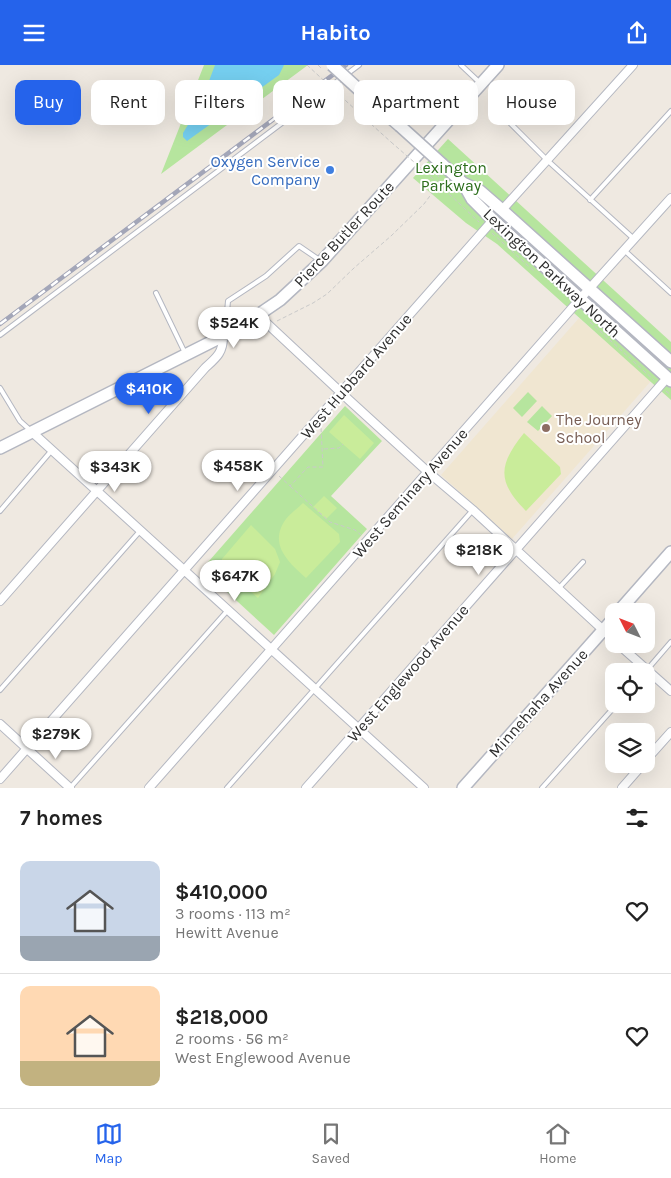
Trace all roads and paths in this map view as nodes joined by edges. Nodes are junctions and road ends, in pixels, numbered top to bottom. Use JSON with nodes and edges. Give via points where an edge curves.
{"nodes":[{"id":1,"x":307,"y":65,"type":"edge"},
{"id":2,"x":332,"y":65,"type":"edge"},
{"id":3,"x":359,"y":65,"type":"edge"},
{"id":4,"x":461,"y":65,"type":"edge"},
{"id":5,"x":498,"y":65,"type":"edge"},
{"id":6,"x":633,"y":65,"type":"edge"},
{"id":7,"x":481,"y":84,"type":"junction"},
{"id":8,"x":671,"y":111,"type":"edge"},
{"id":9,"x":512,"y":125,"type":"edge"},
{"id":10,"x":547,"y":160,"type":"junction"},
{"id":11,"x":439,"y":167,"type":"junction"},
{"id":12,"x":437,"y":183,"type":"junction"},
{"id":13,"x":463,"y":183,"type":"junction"},
{"id":14,"x":671,"y":198,"type":"edge"},
{"id":15,"x":590,"y":200,"type":"junction"},
{"id":16,"x":502,"y":210,"type":"junction"},
{"id":17,"x":490,"y":224,"type":"junction"},
{"id":18,"x":634,"y":239,"type":"junction"},
{"id":19,"x":624,"y":250,"type":"junction"},
{"id":20,"x":322,"y":261,"type":"junction"},
{"id":21,"x":537,"y":274,"type":"dead end"},
{"id":22,"x":589,"y":288,"type":"junction"},
{"id":23,"x":670,"y":290,"type":"edge"},
{"id":24,"x":156,"y":293,"type":"dead end"},
{"id":25,"x":580,"y":299,"type":"junction"},
{"id":26,"x":259,"y":316,"type":"junction"},
{"id":27,"x":588,"y":320,"type":"dead end"},
{"id":28,"x":268,"y":324,"type":"junction"},
{"id":29,"x":239,"y":328,"type":"junction"},
{"id":30,"x":0,"y":335,"type":"edge"},
{"id":31,"x":222,"y":337,"type":"junction"},
{"id":32,"x":186,"y":355,"type":"junction"},
{"id":33,"x":671,"y":362,"type":"edge"},
{"id":34,"x":666,"y":381,"type":"edge"},
{"id":35,"x":0,"y":389,"type":"edge"},
{"id":36,"x":342,"y":393,"type":"junction"},
{"id":37,"x":671,"y":395,"type":"edge"},
{"id":38,"x":320,"y":417,"type":"junction"},
{"id":39,"x":32,"y":432,"type":"junction"},
{"id":40,"x":343,"y":444,"type":"dead end"},
{"id":41,"x":0,"y":448,"type":"edge"},
{"id":42,"x":323,"y":449,"type":"junction"},
{"id":43,"x":52,"y":450,"type":"junction"},
{"id":44,"x":272,"y":470,"type":"junction"},
{"id":45,"x":428,"y":472,"type":"junction"},
{"id":46,"x":290,"y":486,"type":"junction"},
{"id":47,"x":97,"y":492,"type":"junction"},
{"id":48,"x":473,"y":510,"type":"junction"},
{"id":49,"x":0,"y":511,"type":"edge"},
{"id":50,"x":140,"y":531,"type":"junction"},
{"id":51,"x":367,"y":541,"type":"junction"},
{"id":52,"x":516,"y":551,"type":"junction"},
{"id":53,"x":671,"y":552,"type":"edge"},
{"id":54,"x":583,"y":562,"type":"dead end"},
{"id":55,"x":184,"y":570,"type":"junction"},
{"id":56,"x":558,"y":589,"type":"junction"},
{"id":57,"x":0,"y":601,"type":"edge"},
{"id":58,"x":626,"y":603,"type":"edge"},
{"id":59,"x":228,"y":610,"type":"junction"},
{"id":60,"x":605,"y":628,"type":"edge"},
{"id":61,"x":603,"y":630,"type":"junction"},
{"id":62,"x":671,"y":643,"type":"edge"},
{"id":63,"x":272,"y":649,"type":"junction"},
{"id":64,"x":627,"y":653,"type":"edge"},
{"id":65,"x":638,"y":663,"type":"edge"},
{"id":66,"x":653,"y":663,"type":"edge"},
{"id":67,"x":655,"y":678,"type":"edge"},
{"id":68,"x":316,"y":689,"type":"junction"},
{"id":69,"x":0,"y":690,"type":"edge"},
{"id":70,"x":671,"y":691,"type":"edge"},
{"id":71,"x":609,"y":713,"type":"edge"},
{"id":72,"x":0,"y":724,"type":"edge"},
{"id":73,"x":359,"y":728,"type":"junction"},
{"id":74,"x":671,"y":732,"type":"edge"},
{"id":75,"x":27,"y":749,"type":"junction"},
{"id":76,"x":655,"y":750,"type":"edge"},
{"id":77,"x":635,"y":773,"type":"edge"},
{"id":78,"x":0,"y":779,"type":"edge"},
{"id":79,"x":70,"y":788,"type":"edge"},
{"id":80,"x":149,"y":788,"type":"edge"},
{"id":81,"x":227,"y":788,"type":"edge"},
{"id":82,"x":306,"y":788,"type":"edge"},
{"id":83,"x":424,"y":788,"type":"edge"},
{"id":84,"x":463,"y":788,"type":"edge"},
{"id":85,"x":542,"y":788,"type":"edge"},
{"id":86,"x":622,"y":788,"type":"edge"}],
"edges":[{"from":1,"to":12,"type":"path","bridge":true},
{"from":2,"to":11,"type":"main road","bridge":true,"via":[[400,126]]},
{"from":3,"to":30,"type":"lane"},
{"from":4,"to":7,"type":"lane"},
{"from":5,"to":7,"type":"main road","name":"Pierce Butler Route"},
{"from":6,"to":10,"type":"street"},
{"from":7,"to":20,"type":"main road","name":"Pierce Butler Route"},
{"from":8,"to":15,"type":"lane"},
{"from":9,"to":10,"type":"lane"},
{"from":10,"to":15,"type":"lane"},
{"from":10,"to":16,"type":"street"},
{"from":11,"to":12,"type":"path"},
{"from":11,"to":13,"type":"main road"},
{"from":12,"to":17,"type":"path"},
{"from":12,"to":28,"type":"path","via":[[424,204],[327,294]]},
{"from":13,"to":16,"type":"main road","name":"Lexington Parkway North","via":[[480,191]]},
{"from":13,"to":17,"type":"main road","name":"Lexington Parkway North"},
{"from":14,"to":18,"type":"street","name":"West Seminary Avenue"},
{"from":15,"to":18,"type":"lane"},
{"from":16,"to":22,"type":"main road","name":"Lexington Parkway North"},
{"from":17,"to":21,"type":"path"},
{"from":17,"to":25,"type":"main road","name":"Lexington Parkway North"},
{"from":17,"to":36,"type":"street","name":"West Hubbard Avenue"},
{"from":18,"to":19,"type":"street","name":"West Seminary Avenue"},
{"from":19,"to":22,"type":"street","name":"West Seminary Avenue"},
{"from":19,"to":23,"type":"lane"},
{"from":20,"to":26,"type":"main road","name":"Pierce Butler Route"},
{"from":20,"to":29,"type":"lane","via":[[299,246],[266,276],[228,301],[227,312]]},
{"from":22,"to":25,"type":"street","name":"West Seminary Avenue"},
{"from":22,"to":33,"type":"main road","name":"Lexington Parkway North"},
{"from":24,"to":32,"type":"lane"},
{"from":25,"to":34,"type":"main road","name":"Lexington Parkway North"},
{"from":25,"to":45,"type":"street","name":"West Seminary Avenue"},
{"from":26,"to":28,"type":"street"},
{"from":26,"to":29,"type":"main road","name":"Pierce Butler Route"},
{"from":27,"to":34,"type":"path"},
{"from":28,"to":36,"type":"street"},
{"from":29,"to":31,"type":"main road","name":"Pierce Butler Route"},
{"from":31,"to":32,"type":"main road","name":"Pierce Butler Route"},
{"from":31,"to":47,"type":"street","via":[[223,347],[219,356],[204,368]]},
{"from":32,"to":39,"type":"main road","name":"Pierce Butler Route"},
{"from":34,"to":37,"type":"path"},
{"from":34,"to":52,"type":"street","name":"West Englewood Avenue"},
{"from":35,"to":39,"type":"lane","via":[[20,421]]},
{"from":36,"to":38,"type":"street","name":"West Hubbard Avenue"},
{"from":36,"to":45,"type":"street"},
{"from":38,"to":42,"type":"path"},
{"from":38,"to":44,"type":"street","name":"West Hubbard Avenue"},
{"from":39,"to":41,"type":"main road","name":"Pierce Butler Route"},
{"from":39,"to":43,"type":"street"},
{"from":40,"to":42,"type":"path","via":[[340,448]]},
{"from":42,"to":46,"type":"path","via":[[323,467],[308,467]]},
{"from":43,"to":47,"type":"street"},
{"from":43,"to":49,"type":"lane"},
{"from":44,"to":46,"type":"path"},
{"from":44,"to":55,"type":"street","name":"West Hubbard Avenue"},
{"from":45,"to":48,"type":"street"},
{"from":45,"to":51,"type":"street","name":"West Seminary Avenue"},
{"from":46,"to":51,"type":"path","via":[[330,522],[355,530]]},
{"from":47,"to":50,"type":"street"},
{"from":47,"to":57,"type":"street"},
{"from":48,"to":52,"type":"street"},
{"from":48,"to":68,"type":"lane"},
{"from":50,"to":55,"type":"street"},
{"from":50,"to":69,"type":"lane"},
{"from":51,"to":63,"type":"street","name":"West Seminary Avenue"},
{"from":52,"to":56,"type":"street"},
{"from":52,"to":73,"type":"street","name":"West Englewood Avenue"},
{"from":53,"to":58,"type":"main road"},
{"from":54,"to":56,"type":"lane"},
{"from":55,"to":59,"type":"street"},
{"from":55,"to":75,"type":"street","name":"West Hubbard Avenue"},
{"from":56,"to":61,"type":"street"},
{"from":59,"to":63,"type":"street"},
{"from":59,"to":79,"type":"lane"},
{"from":60,"to":61,"type":"main road","name":"Minnehaha Avenue"},
{"from":61,"to":84,"type":"main road","name":"Minnehaha Avenue"},
{"from":62,"to":66,"type":"lane"},
{"from":63,"to":68,"type":"street"},
{"from":63,"to":80,"type":"street","name":"West Seminary Avenue"},
{"from":64,"to":65,"type":"street"},
{"from":67,"to":70,"type":"street"},
{"from":68,"to":73,"type":"street"},
{"from":68,"to":81,"type":"lane"},
{"from":71,"to":85,"type":"lane"},
{"from":72,"to":75,"type":"street"},
{"from":73,"to":82,"type":"street","name":"West Englewood Avenue"},
{"from":73,"to":83,"type":"street"},
{"from":74,"to":76,"type":"street"},
{"from":75,"to":78,"type":"street","name":"West Hubbard Avenue"},
{"from":75,"to":79,"type":"street"},
{"from":77,"to":86,"type":"street"}]}
